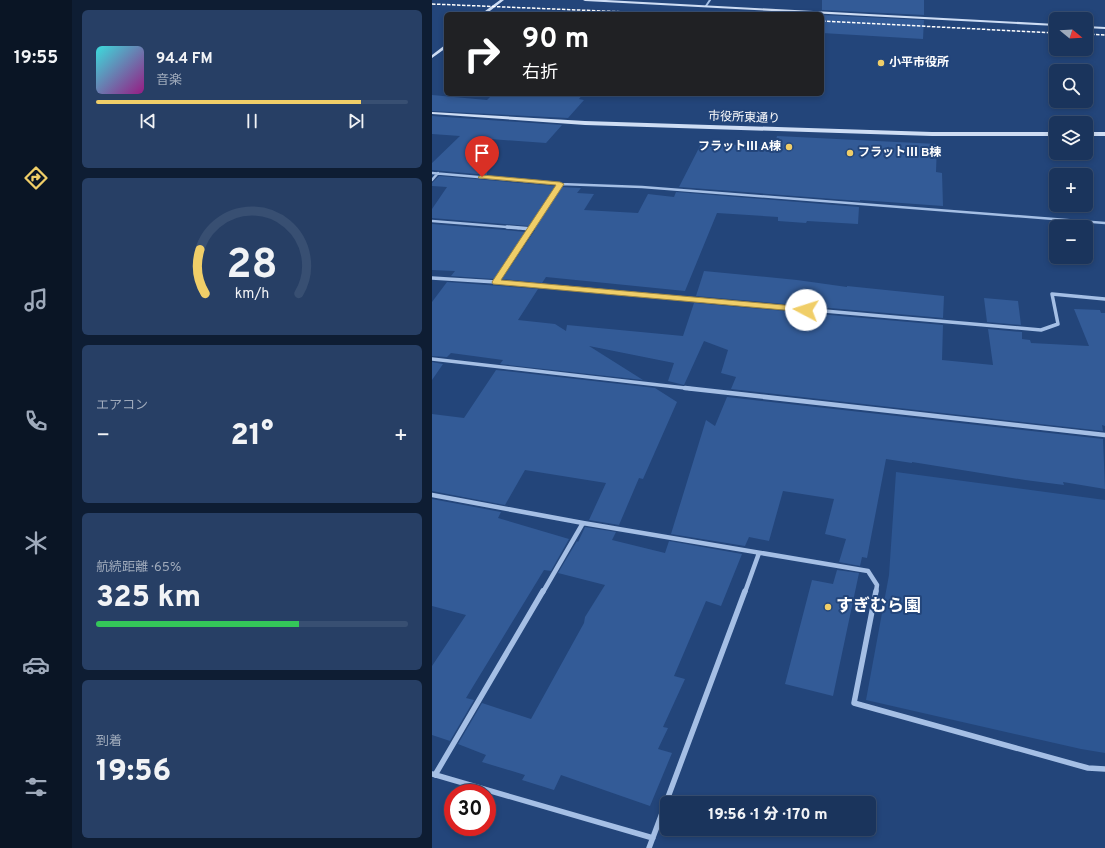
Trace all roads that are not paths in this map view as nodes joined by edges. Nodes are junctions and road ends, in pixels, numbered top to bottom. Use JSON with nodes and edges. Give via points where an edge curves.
{"nodes":[{"id":1,"x":502,"y":0,"type":"edge"},
{"id":2,"x":585,"y":0,"type":"edge"},
{"id":3,"x":710,"y":0,"type":"edge"},
{"id":4,"x":706,"y":6,"type":"junction"},
{"id":5,"x":486,"y":12,"type":"edge"},
{"id":6,"x":817,"y":12,"type":"edge"},
{"id":7,"x":824,"y":12,"type":"edge"},
{"id":8,"x":1049,"y":25,"type":"edge"},
{"id":9,"x":1093,"y":27,"type":"edge"},
{"id":10,"x":1105,"y":28,"type":"edge"},
{"id":11,"x":444,"y":48,"type":"edge"},
{"id":12,"x":432,"y":57,"type":"edge"},
{"id":13,"x":432,"y":113,"type":"edge"},
{"id":14,"x":1049,"y":134,"type":"edge"},
{"id":15,"x":1093,"y":134,"type":"edge"},
{"id":16,"x":1105,"y":134,"type":"edge"},
{"id":17,"x":432,"y":173,"type":"edge"},
{"id":18,"x":438,"y":173,"type":"junction"},
{"id":19,"x":432,"y":180,"type":"edge"},
{"id":20,"x":560,"y":184,"type":"junction"},
{"id":21,"x":432,"y":221,"type":"edge"},
{"id":22,"x":1105,"y":223,"type":"edge"},
{"id":23,"x":532,"y":229,"type":"junction"},
{"id":24,"x":432,"y":278,"type":"edge"},
{"id":25,"x":496,"y":282,"type":"junction"},
{"id":26,"x":1105,"y":299,"type":"edge"},
{"id":27,"x":432,"y":359,"type":"edge"},
{"id":28,"x":1105,"y":436,"type":"edge"},
{"id":29,"x":432,"y":495,"type":"edge"},
{"id":30,"x":583,"y":523,"type":"junction"},
{"id":31,"x":760,"y":553,"type":"junction"},
{"id":32,"x":1105,"y":769,"type":"edge"},
{"id":33,"x":433,"y":774,"type":"edge"},
{"id":34,"x":653,"y":838,"type":"junction"},
{"id":35,"x":649,"y":848,"type":"edge"}],
"edges":[{"from":1,"to":5,"type":"street"},
{"from":2,"to":4,"type":"street"},
{"from":3,"to":4,"type":"street"},
{"from":4,"to":6,"type":"street"},
{"from":7,"to":8,"type":"street"},
{"from":9,"to":10,"type":"street"},
{"from":11,"to":12,"type":"street"},
{"from":13,"to":14,"type":"street","name":"市役所東通り","via":[[585,123],[932,134]]},
{"from":15,"to":16,"type":"street"},
{"from":17,"to":18,"type":"street"},
{"from":18,"to":19,"type":"street"},
{"from":18,"to":20,"type":"street"},
{"from":20,"to":22,"type":"street","via":[[642,187]]},
{"from":20,"to":23,"type":"street"},
{"from":21,"to":23,"type":"street"},
{"from":23,"to":25,"type":"street"},
{"from":24,"to":25,"type":"street"},
{"from":25,"to":26,"type":"street","via":[[1040,330],[1058,324],[1052,294]]},
{"from":27,"to":28,"type":"street"},
{"from":29,"to":30,"type":"street"},
{"from":30,"to":31,"type":"street"},
{"from":30,"to":33,"type":"street"},
{"from":31,"to":32,"type":"street","via":[[868,571],[877,585],[854,703],[1088,768]]},
{"from":31,"to":34,"type":"street"},
{"from":33,"to":34,"type":"street"},
{"from":34,"to":35,"type":"street"}]}
